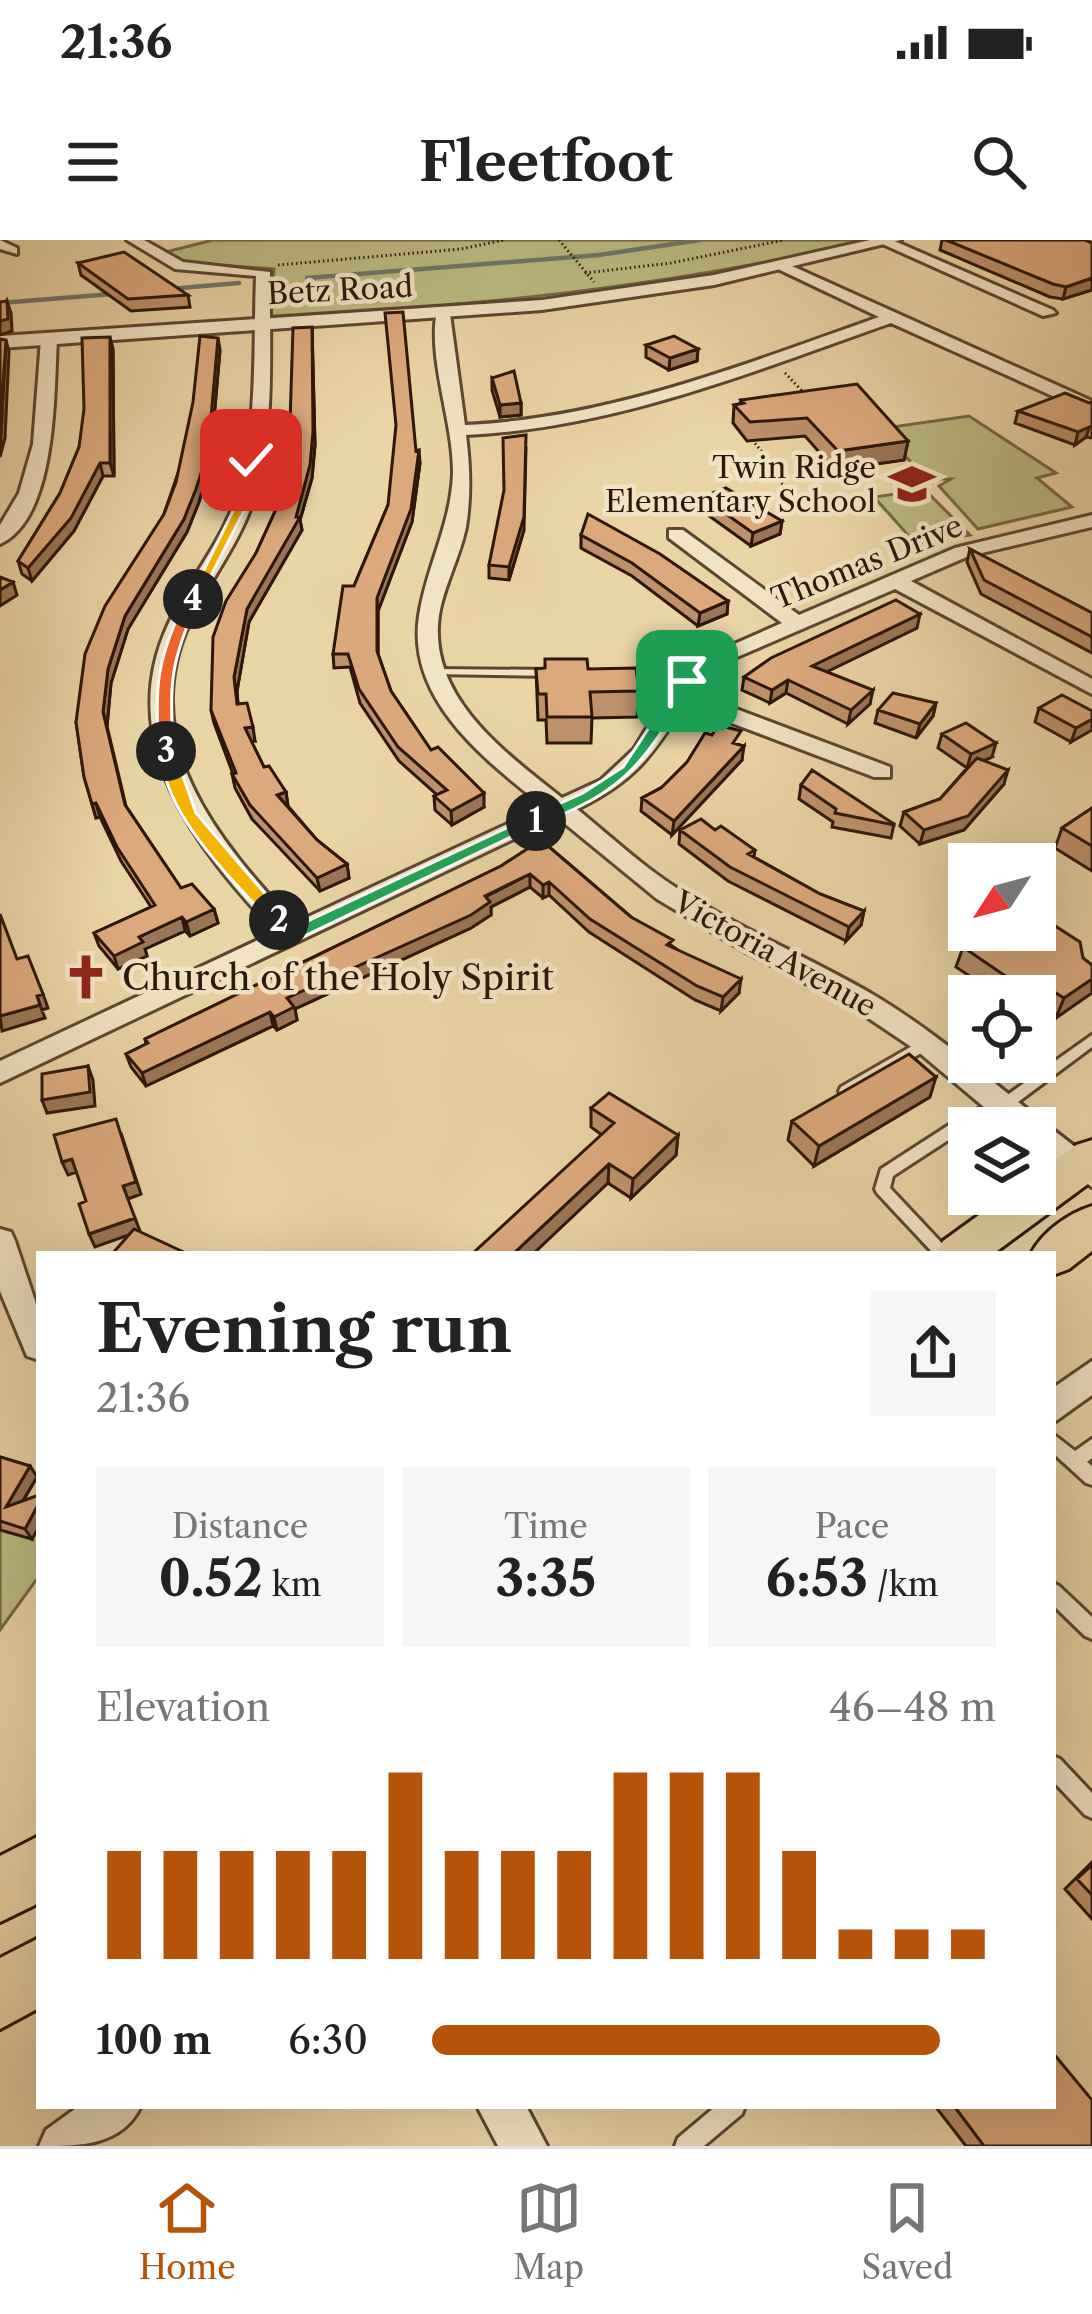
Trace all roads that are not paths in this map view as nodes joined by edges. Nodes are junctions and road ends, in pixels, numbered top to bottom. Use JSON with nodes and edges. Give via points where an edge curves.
{"nodes":[{"id":1,"x":134,"y":240,"type":"edge"},
{"id":2,"x":889,"y":241,"type":"edge"},
{"id":3,"x":783,"y":266,"type":"junction"},
{"id":4,"x":1048,"y":313,"type":"dead end"},
{"id":5,"x":442,"y":314,"type":"junction"},
{"id":6,"x":892,"y":317,"type":"junction"},
{"id":7,"x":261,"y":325,"type":"junction"},
{"id":8,"x":49,"y":338,"type":"junction"},
{"id":9,"x":0,"y":342,"type":"edge"},
{"id":10,"x":1092,"y":406,"type":"edge"},
{"id":11,"x":459,"y":430,"type":"junction"},
{"id":12,"x":1092,"y":521,"type":"edge"},
{"id":13,"x":676,"y":534,"type":"dead end"},
{"id":14,"x":0,"y":538,"type":"edge"},
{"id":15,"x":894,"y":580,"type":"junction"},
{"id":16,"x":796,"y":622,"type":"junction"},
{"id":17,"x":435,"y":671,"type":"junction"},
{"id":18,"x":575,"y":673,"type":"edge"},
{"id":19,"x":598,"y":674,"type":"edge"},
{"id":20,"x":682,"y":688,"type":"junction"},
{"id":21,"x":1092,"y":688,"type":"edge"},
{"id":22,"x":882,"y":772,"type":"dead end"},
{"id":23,"x":561,"y":809,"type":"junction"},
{"id":24,"x":292,"y":935,"type":"junction"},
{"id":25,"x":1092,"y":1040,"type":"edge"},
{"id":26,"x":926,"y":1043,"type":"junction"},
{"id":27,"x":0,"y":1073,"type":"edge"},
{"id":28,"x":830,"y":1100,"type":"edge"},
{"id":29,"x":1001,"y":1107,"type":"joint"},
{"id":30,"x":948,"y":1133,"type":"edge"},
{"id":31,"x":1056,"y":1145,"type":"edge"},
{"id":32,"x":1088,"y":1166,"type":"edge"},
{"id":33,"x":1092,"y":1224,"type":"edge"},
{"id":34,"x":0,"y":1241,"type":"edge"},
{"id":35,"x":941,"y":1251,"type":"edge"},
{"id":36,"x":963,"y":1251,"type":"edge"},
{"id":37,"x":1056,"y":1254,"type":"edge"},
{"id":38,"x":36,"y":1340,"type":"edge"},
{"id":39,"x":1092,"y":1375,"type":"edge"},
{"id":40,"x":1056,"y":1405,"type":"edge"},
{"id":41,"x":1056,"y":1445,"type":"edge"},
{"id":42,"x":1092,"y":1447,"type":"edge"},
{"id":43,"x":1075,"y":1462,"type":"junction"},
{"id":44,"x":1092,"y":1477,"type":"edge"},
{"id":45,"x":1056,"y":1595,"type":"edge"},
{"id":46,"x":1092,"y":1630,"type":"edge"},
{"id":47,"x":1056,"y":1769,"type":"edge"},
{"id":48,"x":1092,"y":1808,"type":"edge"},
{"id":49,"x":36,"y":1869,"type":"edge"},
{"id":50,"x":0,"y":1892,"type":"edge"},
{"id":51,"x":36,"y":1972,"type":"edge"},
{"id":52,"x":0,"y":1996,"type":"edge"},
{"id":53,"x":502,"y":2109,"type":"edge"},
{"id":54,"x":730,"y":2109,"type":"edge"},
{"id":55,"x":524,"y":2146,"type":"edge"},
{"id":56,"x":686,"y":2146,"type":"edge"}],
"edges":[{"from":1,"to":7,"type":"street","via":[[179,266],[270,269]]},
{"from":2,"to":3,"type":"street","name":"Betz Road"},
{"from":2,"to":4,"type":"street"},
{"from":3,"to":5,"type":"street","name":"Betz Road","via":[[613,296]]},
{"from":3,"to":6,"type":"street"},
{"from":5,"to":7,"type":"street","name":"Betz Road"},
{"from":5,"to":11,"type":"street","name":"Victoria Avenue"},
{"from":6,"to":10,"type":"street"},
{"from":6,"to":11,"type":"street","via":[[603,416]]},
{"from":7,"to":8,"type":"street","name":"Betz Road"},
{"from":7,"to":24,"type":"street","via":[[244,499],[169,649],[161,727],[188,813]]},
{"from":8,"to":9,"type":"street","name":"Betz Road"},
{"from":8,"to":14,"type":"street","via":[[42,454]]},
{"from":11,"to":17,"type":"street","name":"Victoria Avenue","via":[[458,515],[429,616]]},
{"from":12,"to":15,"type":"street","name":"Thomas Drive","via":[[997,542]]},
{"from":13,"to":16,"type":"street"},
{"from":15,"to":16,"type":"street","name":"Thomas Drive"},
{"from":15,"to":21,"type":"street"},
{"from":16,"to":20,"type":"street","name":"Thomas Drive","via":[[730,653]]},
{"from":17,"to":18,"type":"lane"},
{"from":17,"to":23,"type":"street","name":"Victoria Avenue","via":[[475,736]]},
{"from":19,"to":20,"type":"lane"},
{"from":20,"to":22,"type":"street"},
{"from":20,"to":23,"type":"street","name":"Thomas Drive","via":[[628,770]]},
{"from":23,"to":24,"type":"street","name":"Thomas Drive"},
{"from":23,"to":26,"type":"street","name":"Victoria Avenue","via":[[694,912]]},
{"from":24,"to":27,"type":"street","name":"Thomas Drive"},
{"from":25,"to":29,"type":"lane"},
{"from":26,"to":28,"type":"lane"},
{"from":26,"to":29,"type":"street","name":"Victoria Avenue"},
{"from":30,"to":35,"type":"lane","via":[[886,1173],[882,1189]]},
{"from":31,"to":32,"type":"street","name":"Victoria Avenue"},
{"from":32,"to":36,"type":"main road"},
{"from":33,"to":37,"type":"main road"},
{"from":34,"to":38,"type":"street"},
{"from":39,"to":40,"type":"street"},
{"from":41,"to":43,"type":"lane"},
{"from":42,"to":43,"type":"lane"},
{"from":43,"to":44,"type":"lane"},
{"from":45,"to":46,"type":"lane"},
{"from":47,"to":48,"type":"lane"},
{"from":49,"to":50,"type":"main road"},
{"from":51,"to":52,"type":"main road"},
{"from":53,"to":55,"type":"street"},
{"from":54,"to":56,"type":"lane"}]}
